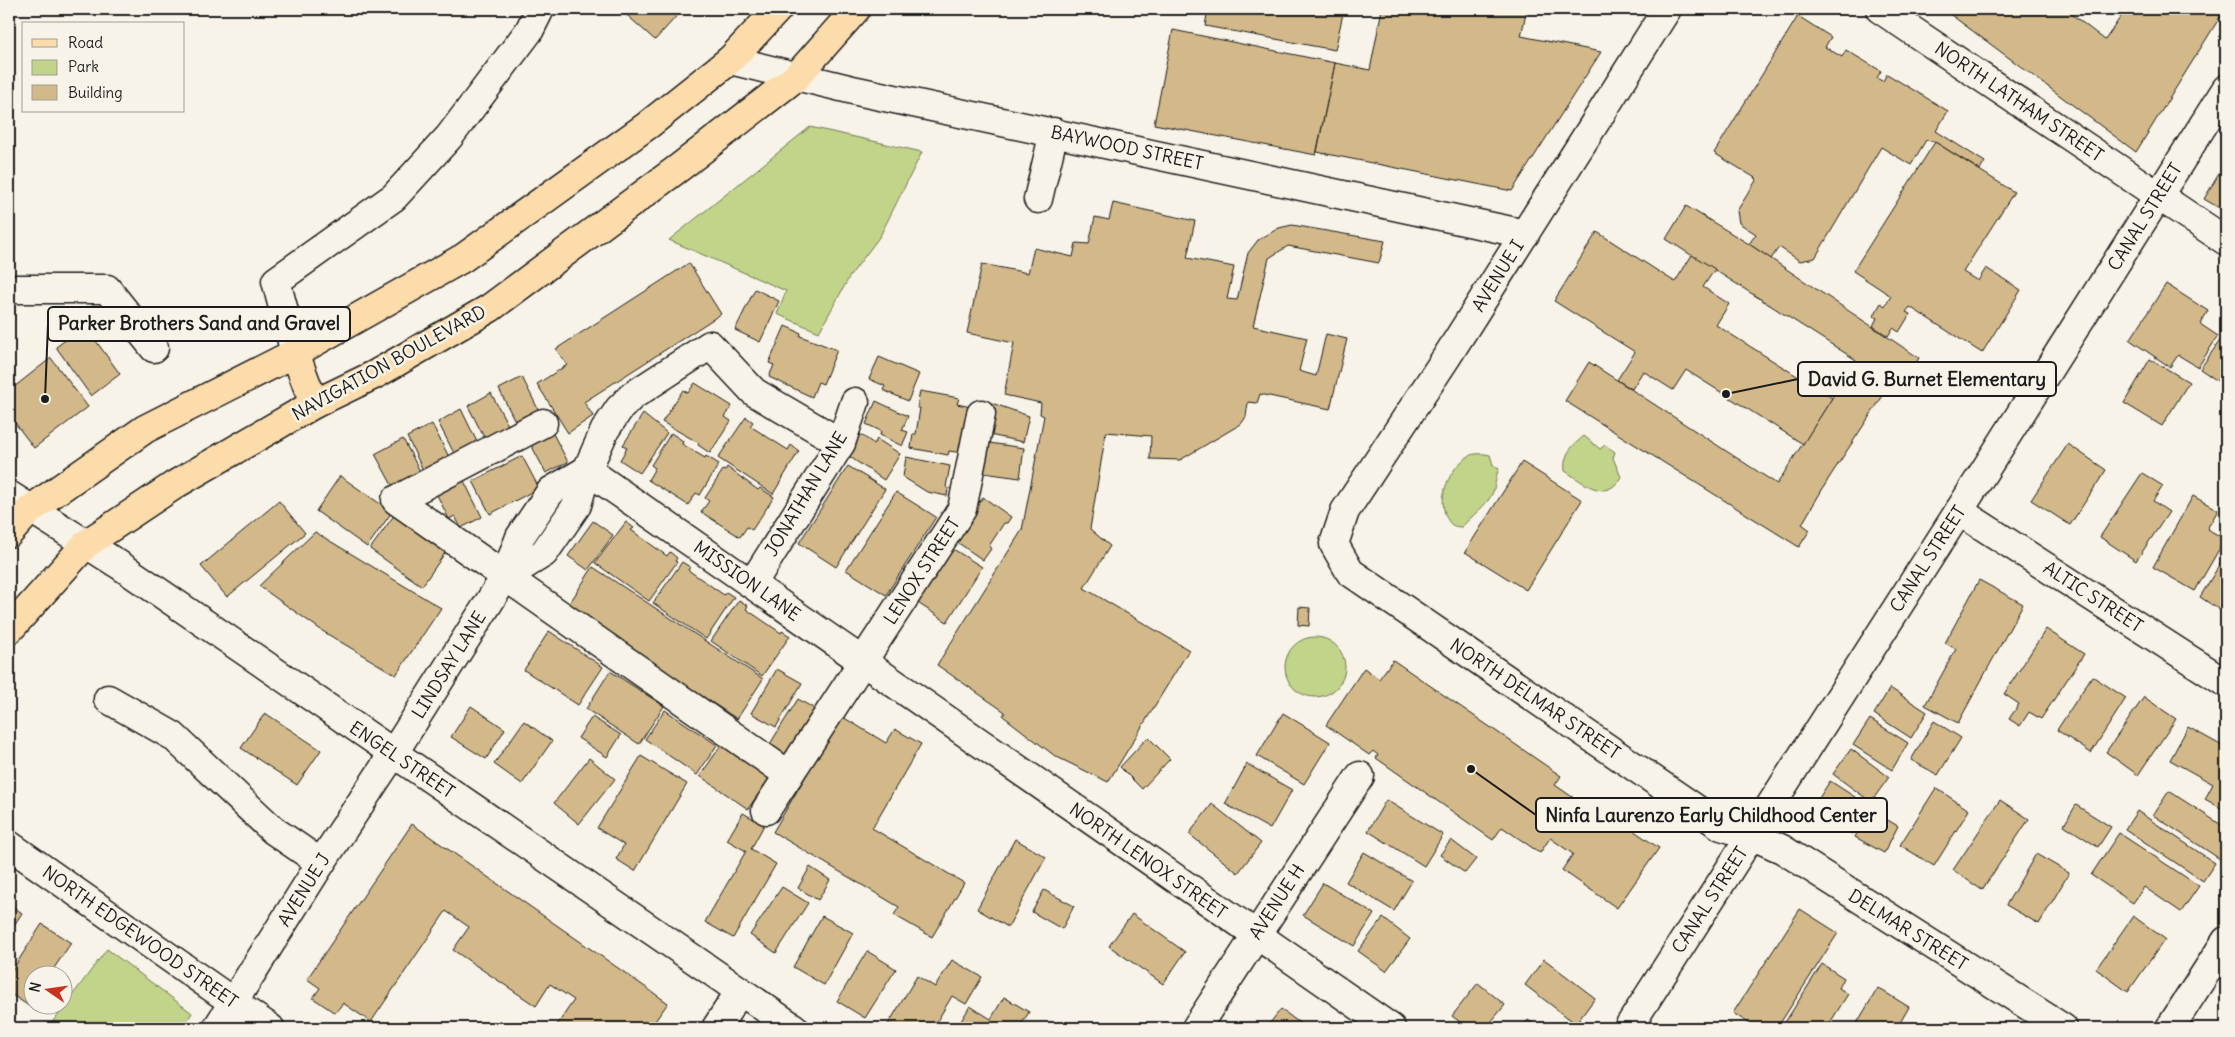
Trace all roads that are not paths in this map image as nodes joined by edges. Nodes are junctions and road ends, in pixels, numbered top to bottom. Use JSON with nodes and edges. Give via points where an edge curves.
{"nodes":[{"id":1,"x":540,"y":9,"type":"edge"},
{"id":2,"x":778,"y":9,"type":"edge"},
{"id":3,"x":856,"y":9,"type":"edge"},
{"id":4,"x":1667,"y":9,"type":"edge"},
{"id":5,"x":1880,"y":9,"type":"edge"},
{"id":6,"x":730,"y":60,"type":"junction"},
{"id":7,"x":796,"y":77,"type":"junction"},
{"id":8,"x":2226,"y":88,"type":"edge"},
{"id":9,"x":1054,"y":132,"type":"junction"},
{"id":10,"x":2158,"y":196,"type":"junction"},
{"id":11,"x":1038,"y":198,"type":"dead end"},
{"id":12,"x":1525,"y":234,"type":"junction"},
{"id":13,"x":2226,"y":241,"type":"edge"},
{"id":14,"x":9,"y":289,"type":"edge"},
{"id":15,"x":154,"y":348,"type":"dead end"},
{"id":16,"x":295,"y":352,"type":"junction"},
{"id":17,"x":855,"y":402,"type":"dead end"},
{"id":18,"x":314,"y":404,"type":"junction"},
{"id":19,"x":981,"y":414,"type":"dead end"},
{"id":20,"x":543,"y":423,"type":"dead end"},
{"id":21,"x":842,"y":443,"type":"junction"},
{"id":22,"x":587,"y":470,"type":"junction"},
{"id":23,"x":20,"y":502,"type":"edge"},
{"id":24,"x":1959,"y":512,"type":"junction"},
{"id":25,"x":9,"y":533,"type":"edge"},
{"id":26,"x":86,"y":544,"type":"junction"},
{"id":27,"x":1334,"y":544,"type":"joint"},
{"id":28,"x":505,"y":577,"type":"junction"},
{"id":29,"x":752,"y":584,"type":"junction"},
{"id":30,"x":9,"y":630,"type":"edge"},
{"id":31,"x":862,"y":663,"type":"junction"},
{"id":32,"x":2226,"y":683,"type":"edge"},
{"id":33,"x":906,"y":692,"type":"joint"},
{"id":34,"x":108,"y":699,"type":"dead end"},
{"id":35,"x":393,"y":754,"type":"junction"},
{"id":36,"x":789,"y":775,"type":"junction"},
{"id":37,"x":1360,"y":776,"type":"dead end"},
{"id":38,"x":766,"y":810,"type":"dead end"},
{"id":39,"x":1751,"y":835,"type":"junction"},
{"id":40,"x":9,"y":845,"type":"edge"},
{"id":41,"x":320,"y":863,"type":"junction"},
{"id":42,"x":1255,"y":936,"type":"junction"},
{"id":43,"x":2226,"y":941,"type":"edge"},
{"id":44,"x":740,"y":992,"type":"junction"},
{"id":45,"x":233,"y":1003,"type":"junction"},
{"id":46,"x":217,"y":1028,"type":"edge"},
{"id":47,"x":270,"y":1028,"type":"edge"},
{"id":48,"x":716,"y":1028,"type":"edge"},
{"id":49,"x":794,"y":1028,"type":"edge"},
{"id":50,"x":1196,"y":1028,"type":"edge"},
{"id":51,"x":1391,"y":1028,"type":"edge"},
{"id":52,"x":1628,"y":1028,"type":"edge"},
{"id":53,"x":2063,"y":1028,"type":"edge"},
{"id":54,"x":2170,"y":1028,"type":"edge"}],
"edges":[{"from":1,"to":16,"type":"street","via":[[529,31],[449,137],[394,197],[276,281]]},
{"from":2,"to":6,"type":"main road"},
{"from":3,"to":7,"type":"main road","name":"NAVIGATION BOULEVARD"},
{"from":4,"to":12,"type":"street","name":"AVENUE I"},
{"from":5,"to":10,"type":"street","name":"NORTH LATHAM STREET"},
{"from":6,"to":7,"type":"street","name":"BAYWOOD STREET"},
{"from":6,"to":16,"type":"main road","via":[[648,125],[463,258]]},
{"from":7,"to":9,"type":"street","name":"BAYWOOD STREET"},
{"from":7,"to":18,"type":"main road","name":"NAVIGATION BOULEVARD","via":[[490,308],[376,374]]},
{"from":8,"to":10,"type":"street","name":"CANAL STREET"},
{"from":9,"to":11,"type":"street"},
{"from":9,"to":12,"type":"street","name":"BAYWOOD STREET"},
{"from":10,"to":13,"type":"street","name":"NORTH LATHAM STREET"},
{"from":10,"to":24,"type":"street","name":"CANAL STREET"},
{"from":12,"to":27,"type":"street","name":"AVENUE I","via":[[1345,511]]},
{"from":14,"to":15,"type":"street","via":[[108,289]]},
{"from":16,"to":18,"type":"main road"},
{"from":16,"to":23,"type":"main road","via":[[145,429]]},
{"from":17,"to":21,"type":"street","name":"JONATHAN LANE"},
{"from":18,"to":26,"type":"main road","name":"NAVIGATION BOULEVARD","via":[[176,484]]},
{"from":19,"to":31,"type":"street","name":"LENOX STREET","via":[[962,509]]},
{"from":20,"to":28,"type":"street","via":[[396,500]]},
{"from":21,"to":22,"type":"street","name":"LINDSAY LANE","via":[[754,392],[710,345],[632,396],[605,430]]},
{"from":21,"to":29,"type":"street","name":"JONATHAN LANE"},
{"from":22,"to":28,"type":"street","name":"LINDSAY LANE","via":[[576,505],[544,553]]},
{"from":22,"to":29,"type":"street","name":"MISSION LANE"},
{"from":23,"to":25,"type":"main road"},
{"from":23,"to":26,"type":"street","name":"ENGEL STREET"},
{"from":24,"to":32,"type":"street","name":"ALTIC STREET"},
{"from":24,"to":39,"type":"street","name":"CANAL STREET"},
{"from":26,"to":30,"type":"main road","name":"NAVIGATION BOULEVARD"},
{"from":26,"to":35,"type":"street","name":"ENGEL STREET"},
{"from":27,"to":39,"type":"street","name":"NORTH DELMAR STREET","via":[[1350,572],[1721,826]]},
{"from":28,"to":35,"type":"street","name":"LINDSAY LANE"},
{"from":28,"to":36,"type":"street"},
{"from":29,"to":31,"type":"street","name":"MISSION LANE"},
{"from":31,"to":33,"type":"street","name":"MISSION LANE"},
{"from":31,"to":36,"type":"street"},
{"from":33,"to":42,"type":"street","name":"NORTH LENOX STREET"},
{"from":34,"to":41,"type":"street","via":[[173,736],[273,830]]},
{"from":35,"to":41,"type":"street","name":"AVENUE J"},
{"from":35,"to":44,"type":"street","name":"ENGEL STREET"},
{"from":36,"to":38,"type":"street"},
{"from":37,"to":42,"type":"street","name":"AVENUE H"},
{"from":39,"to":52,"type":"street","name":"CANAL STREET"},
{"from":39,"to":53,"type":"street","name":"DELMAR STREET","via":[[1782,850]]},
{"from":40,"to":45,"type":"street","name":"NORTH EDGEWOOD STREET"},
{"from":41,"to":45,"type":"street","name":"AVENUE J"},
{"from":42,"to":50,"type":"street","name":"AVENUE H"},
{"from":42,"to":51,"type":"street","name":"NORTH LENOX STREET"},
{"from":43,"to":54,"type":"street"},
{"from":44,"to":48,"type":"street"},
{"from":44,"to":49,"type":"street","name":"ENGEL STREET"},
{"from":45,"to":46,"type":"street","name":"AVENUE J"},
{"from":45,"to":47,"type":"street","name":"NORTH EDGEWOOD STREET"}]}
